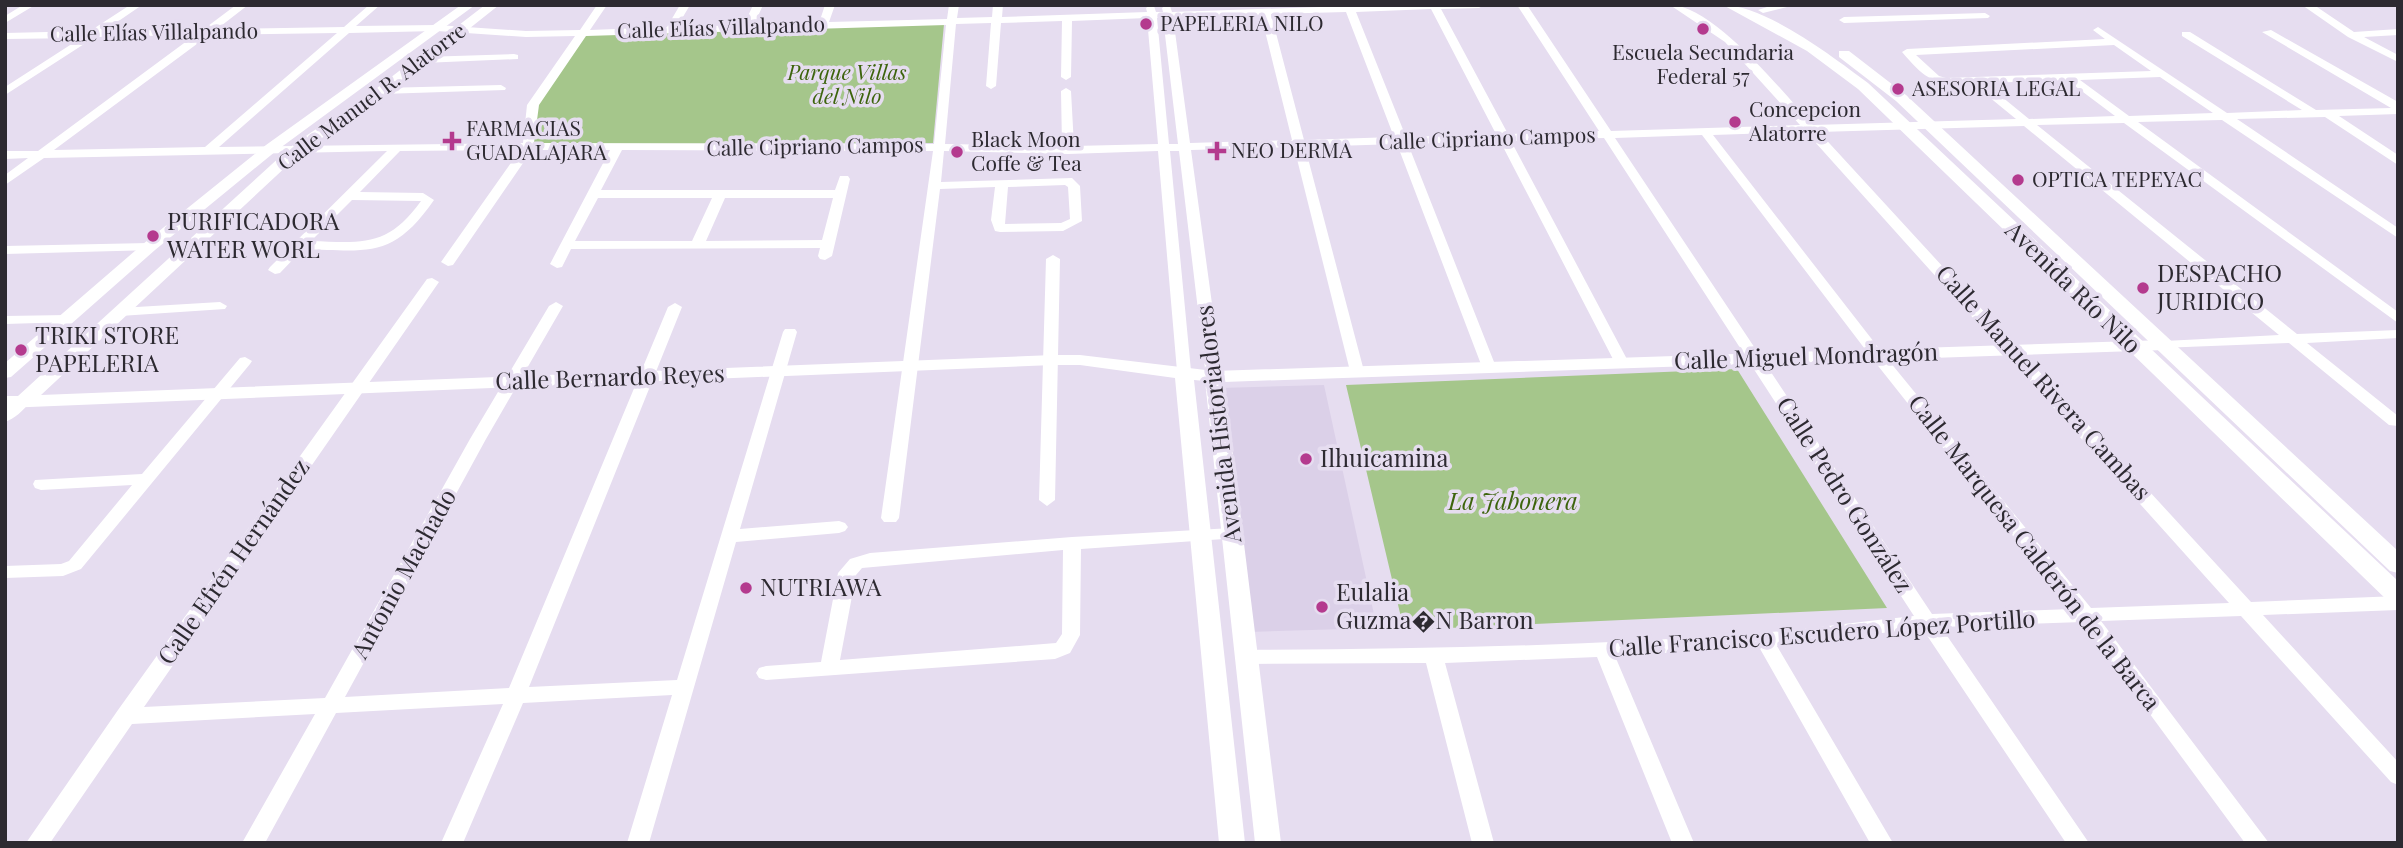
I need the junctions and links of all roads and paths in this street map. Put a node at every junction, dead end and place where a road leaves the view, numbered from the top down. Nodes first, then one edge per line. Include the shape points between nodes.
1 (30, 5) edge
2 (137, 5) edge
3 (243, 5) edge
4 (375, 5) edge
5 (469, 5) edge
6 (493, 5) edge
7 (602, 5) edge
8 (685, 5) edge
9 (758, 5) edge
10 (830, 5) edge
11 (954, 5) edge
12 (998, 5) edge
13 (1072, 5) edge
14 (1479, 5) edge
15 (1522, 5) edge
16 (1675, 5) edge
17 (1729, 5) edge
18 (1790, 5) edge
19 (1881, 5) edge
20 (1921, 5) edge
21 (2307, 5) edge
22 (1435, 7) edge
23 (1758, 8) edge
24 (1350, 9) junction
25 (1151, 10) edge
26 (1168, 10) edge
27 (1265, 12) junction
28 (1985, 16) dead end
29 (1070, 18) junction
30 (1937, 18) junction
31 (1896, 19) junction
32 (5, 20) edge
33 (951, 20) junction
34 (1844, 20) dead end
35 (998, 21) junction
36 (824, 24) junction
37 (748, 27) junction
38 (437, 28) junction
39 (348, 29) junction
40 (670, 30) junction
41 (2098, 30) dead end
42 (207, 32) junction
43 (459, 32) junction
44 (2267, 32) dead end
45 (2398, 32) edge
46 (583, 33) junction
47 (93, 34) junction
48 (2186, 34) dead end
49 (2351, 35) junction
50 (5, 36) edge
51 (2116, 42) junction
52 (514, 57) dead end
53 (2398, 59) edge
54 (423, 60) junction
55 (2162, 74) junction
56 (1066, 77) dead end
57 (2069, 77) junction
58 (1975, 80) junction
59 (991, 86) dead end
60 (501, 88) dead end
61 (382, 91) junction
62 (1066, 91) dead end
63 (5, 92) edge
64 (2398, 109) edge
65 (2321, 113) junction
66 (2223, 116) junction
67 (2126, 119) junction
68 (2026, 122) junction
69 (1905, 125) junction
70 (1930, 125) junction
71 (1812, 128) junction
72 (1705, 132) junction
73 (1607, 135) junction
74 (1504, 138) junction
75 (1401, 142) junction
76 (939, 145) junction
77 (1298, 145) junction
78 (299, 147) junction
79 (398, 147) junction
80 (528, 147) junction
81 (271, 148) junction
82 (617, 148) junction
83 (1161, 148) junction
84 (1185, 148) junction
85 (1068, 149) junction
86 (209, 150) junction
87 (42, 154) junction
88 (5, 155) edge
89 (2398, 160) edge
90 (845, 179) dead end
91 (5, 181) edge
92 (1002, 184) junction
93 (933, 186) junction
94 (593, 194) junction
95 (720, 194) junction
96 (840, 194) junction
97 (349, 196) junction
98 (2398, 234) edge
99 (301, 245) junction
100 (567, 245) junction
101 (697, 245) junction
102 (149, 247) junction
103 (5, 250) edge
104 (1054, 260) dead end
105 (448, 262) dead end
106 (557, 264) dead end
107 (275, 270) dead end
108 (432, 282) dead end
109 (220, 306) dead end
110 (556, 306) dead end
111 (675, 307) dead end
112 (120, 312) junction
113 (67, 318) junction
114 (2398, 319) edge
115 (5, 320) edge
116 (790, 332) dead end
117 (2398, 334) edge
118 (2293, 339) junction
119 (2165, 345) junction
120 (2133, 346) junction
121 (2012, 349) junction
122 (1876, 354) junction
123 (1754, 358) junction
124 (1053, 360) junction
125 (245, 361) dead end
126 (1622, 363) junction
127 (913, 367) junction
128 (1489, 367) junction
129 (779, 371) junction
130 (1184, 371) junction
131 (1357, 371) junction
132 (5, 373) edge
133 (648, 377) junction
134 (1214, 377) junction
135 (509, 382) junction
136 (357, 388) junction
137 (218, 394) junction
138 (14, 402) edge
139 (5, 417) edge
140 (2395, 422) dead end
141 (145, 479) junction
142 (41, 484) dead end
143 (1047, 500) dead end
144 (890, 518) dead end
145 (839, 527) dead end
146 (1232, 534) junction
147 (731, 536) junction
148 (1201, 536) junction
149 (1072, 543) junction
150 (2398, 565) edge
151 (5, 572) edge
152 (2398, 596) edge
153 (2398, 603) edge
154 (2249, 611) junction
155 (2088, 617) junction
156 (1927, 621) junction
157 (1764, 640) junction
158 (1602, 650) junction
159 (1434, 656) junction
160 (1247, 657) junction
161 (829, 669) junction
162 (766, 673) dead end
163 (682, 687) junction
164 (516, 696) junction
165 (333, 705) junction
166 (125, 716) junction
167 (2398, 776) edge
168 (37, 843) edge
169 (253, 843) edge
170 (452, 843) edge
171 (638, 843) edge
172 (1232, 843) edge
173 (1268, 843) edge
174 (1483, 843) edge
175 (1683, 843) edge
176 (1882, 843) edge
177 (2078, 843) edge
178 (2258, 843) edge

1 - 32 street
2 - 47 street
3 - 42 street
4 - 39 street
5 - 38 street, Calle Manuel R. Alatorre
6 - 43 street, Calle Manuel R. Alatorre
7 - 46 street
8 - 40 street
9 - 37 street
10 - 36 street
11 - 33 street
12 - 35 street
13 - 29 street
14 - 22 street, Calle Elías Villalpando
15 - 73 street, Calle Pedro González
16 - 71 street, Calle Manuel Rivera Cambas via 1729,40
17 - 69 main road, Avenida Río Nilo via 1828,58
18 - 23 street
19 - 31 street
20 - 30 street
21 - 49 street
22 - 24 street, Calle Elías Villalpando
22 - 74 street
23 - 70 main road, Avenida Río Nilo via 1859,64
24 - 27 street, Calle Elías Villalpando
24 - 75 street
25 - 26 street, Calle Elías Villalpando
25 - 29 street, Calle Elías Villalpando
25 - 83 street, Avenida Historiadores
26 - 27 street, Calle Elías Villalpando
26 - 84 street, Avenida Historiadores
27 - 77 street
28 - 30 street
29 - 35 street, Calle Elías Villalpando
29 - 56 street
30 - 31 street
31 - 34 street
33 - 35 street, Calle Elías Villalpando
33 - 36 street, Calle Elías Villalpando
33 - 76 street
35 - 59 street
36 - 37 street, Calle Elías Villalpando
37 - 40 street, Calle Elías Villalpando
38 - 39 street, Calle Elías Villalpando
38 - 43 street, Calle Elías Villalpando
38 - 81 street, Calle Manuel R. Alatorre
39 - 42 street, Calle Elías Villalpando
39 - 86 street
40 - 46 street, Calle Elías Villalpando
41 - 51 street
42 - 47 street, Calle Elías Villalpando
42 - 87 street
43 - 46 street, Calle Elías Villalpando
43 - 54 street, Calle Manuel R. Alatorre
44 - 64 street
45 - 49 street
46 - 80 street via 533,105
47 - 50 street, Calle Elías Villalpando
47 - 63 street
48 - 65 street
49 - 53 street
51 - 55 street
51 - 58 street via 1908,50 1941,81
52 - 54 street
54 - 61 street, Calle Manuel R. Alatorre
55 - 57 street
55 - 66 street
57 - 58 street
57 - 67 street
58 - 68 street
60 - 61 street
61 - 78 street, Calle Manuel R. Alatorre
62 - 85 street
64 - 65 street, Calle Cipriano Campos
65 - 66 street, Calle Cipriano Campos
65 - 89 street
66 - 67 street, Calle Cipriano Campos
66 - 98 street
67 - 68 street, Calle Cipriano Campos
67 - 114 street
68 - 70 street, Calle Cipriano Campos
68 - 118 street
69 - 70 street, Calle Cipriano Campos
69 - 71 street, Calle Cipriano Campos
69 - 120 main road, Avenida Río Nilo
70 - 119 main road, Avenida Río Nilo
71 - 72 street, Calle Cipriano Campos
71 - 121 street, Calle Manuel Rivera Cambas
72 - 73 street, Calle Cipriano Campos
72 - 122 street, Calle Marquesa Calderón de la Barca
73 - 74 street, Calle Cipriano Campos
73 - 123 street, Calle Pedro González
74 - 75 street, Calle Cipriano Campos
74 - 126 street
75 - 77 street, Calle Cipriano Campos
75 - 128 street
76 - 82 street, Calle Cipriano Campos
76 - 85 street, Calle Cipriano Campos
76 - 93 street
77 - 84 street, Calle Cipriano Campos
77 - 131 street
78 - 79 street, Calle Cipriano Campos
78 - 81 street, Calle Cipriano Campos
78 - 112 street, Calle Manuel R. Alatorre
79 - 80 street, Calle Cipriano Campos
79 - 97 street
80 - 82 street, Calle Cipriano Campos
80 - 105 street
81 - 86 street, Calle Cipriano Campos
81 - 102 street, Calle Manuel R. Alatorre
82 - 94 street
83 - 84 street, Calle Cipriano Campos
83 - 85 street, Calle Cipriano Campos
83 - 130 street, Avenida Historiadores
84 - 134 street, Avenida Historiadores
86 - 87 street, Calle Cipriano Campos
87 - 88 street, Calle Cipriano Campos
87 - 91 street
90 - 96 street
92 - 92 street via 1068,181 1074,186 1076,221 1063,227 1000,228
92 - 93 street
93 - 127 street
94 - 95 street
94 - 100 street
95 - 96 street
95 - 101 street
96 - 101 street via 826,250
97 - 99 street
97 - 99 street via 427,198 427,202 388,243
99 - 107 street
100 - 101 street
100 - 106 street
102 - 103 street
102 - 113 street, Calle Manuel R. Alatorre
104 - 124 street
108 - 136 street, Calle Efrén Hernández
109 - 112 street
110 - 135 street, Antonio Machado
111 - 133 street
112 - 138 street, Calle Manuel R. Alatorre
113 - 115 street
113 - 132 street, Calle Manuel R. Alatorre
116 - 129 street
117 - 118 street, Calle Miguel Mondragón
118 - 119 street, Calle Miguel Mondragón
118 - 140 street
119 - 120 street, Calle Miguel Mondragón
119 - 150 main road, Avenida Río Nilo
120 - 121 street, Calle Miguel Mondragón
120 - 152 main road, Avenida Río Nilo
121 - 122 street, Calle Miguel Mondragón
121 - 154 street, Calle Manuel Rivera Cambas
122 - 123 street, Calle Miguel Mondragón
122 - 155 street, Calle Marquesa Calderón de la Barca
123 - 126 street, Calle Miguel Mondragón
123 - 156 street, Calle Pedro González
124 - 127 street, Calle Bernardo Reyes
124 - 130 street, Calle Bernardo Reyes
124 - 143 street
125 - 137 street
126 - 128 street, Calle Miguel Mondragón
127 - 129 street, Calle Bernardo Reyes
127 - 144 street
128 - 131 street, Calle Miguel Mondragón
129 - 133 street, Calle Bernardo Reyes
129 - 147 street
130 - 134 street, Calle Bernardo Reyes
130 - 148 street, Avenida Historiadores
131 - 134 street, Calle Miguel Mondragón
133 - 135 street, Calle Bernardo Reyes
133 - 164 street
134 - 146 street, Avenida Historiadores
135 - 136 street, Calle Bernardo Reyes
135 - 165 street, Antonio Machado
136 - 137 street, Calle Bernardo Reyes
136 - 166 street, Calle Efrén Hernández
137 - 138 street, Calle Bernardo Reyes
137 - 141 street
138 - 139 street, Calle Manuel R. Alatorre
141 - 142 street
141 - 151 street via 75,565 62,570
145 - 147 street
146 - 148 street
146 - 160 street, Avenida Historiadores
147 - 163 street
148 - 149 street
148 - 172 street, Avenida Historiadores
149 - 161 street via 856,563 847,573
149 - 161 street via 1071,635 1063,648 1048,654
153 - 154 street, Calle Francisco Escudero López Portillo
154 - 155 street, Calle Francisco Escudero López Portillo
154 - 167 street, Calle Manuel Rivera Cambas
155 - 156 street, Calle Francisco Escudero López Portillo
155 - 178 street, Calle Marquesa Calderón de la Barca
156 - 157 street, Calle Francisco Escudero López Portillo
156 - 177 street, Calle Pedro González
157 - 158 street, Calle Francisco Escudero López Portillo
157 - 176 street
158 - 159 street, Calle Francisco Escudero López Portillo
158 - 175 street
159 - 160 street, Calle Francisco Escudero López Portillo
159 - 174 street
160 - 173 street, Avenida Historiadores
161 - 162 street
163 - 164 street
163 - 171 street
164 - 165 street
164 - 170 street
165 - 166 street
165 - 169 street, Antonio Machado
166 - 168 street, Calle Efrén Hernández

